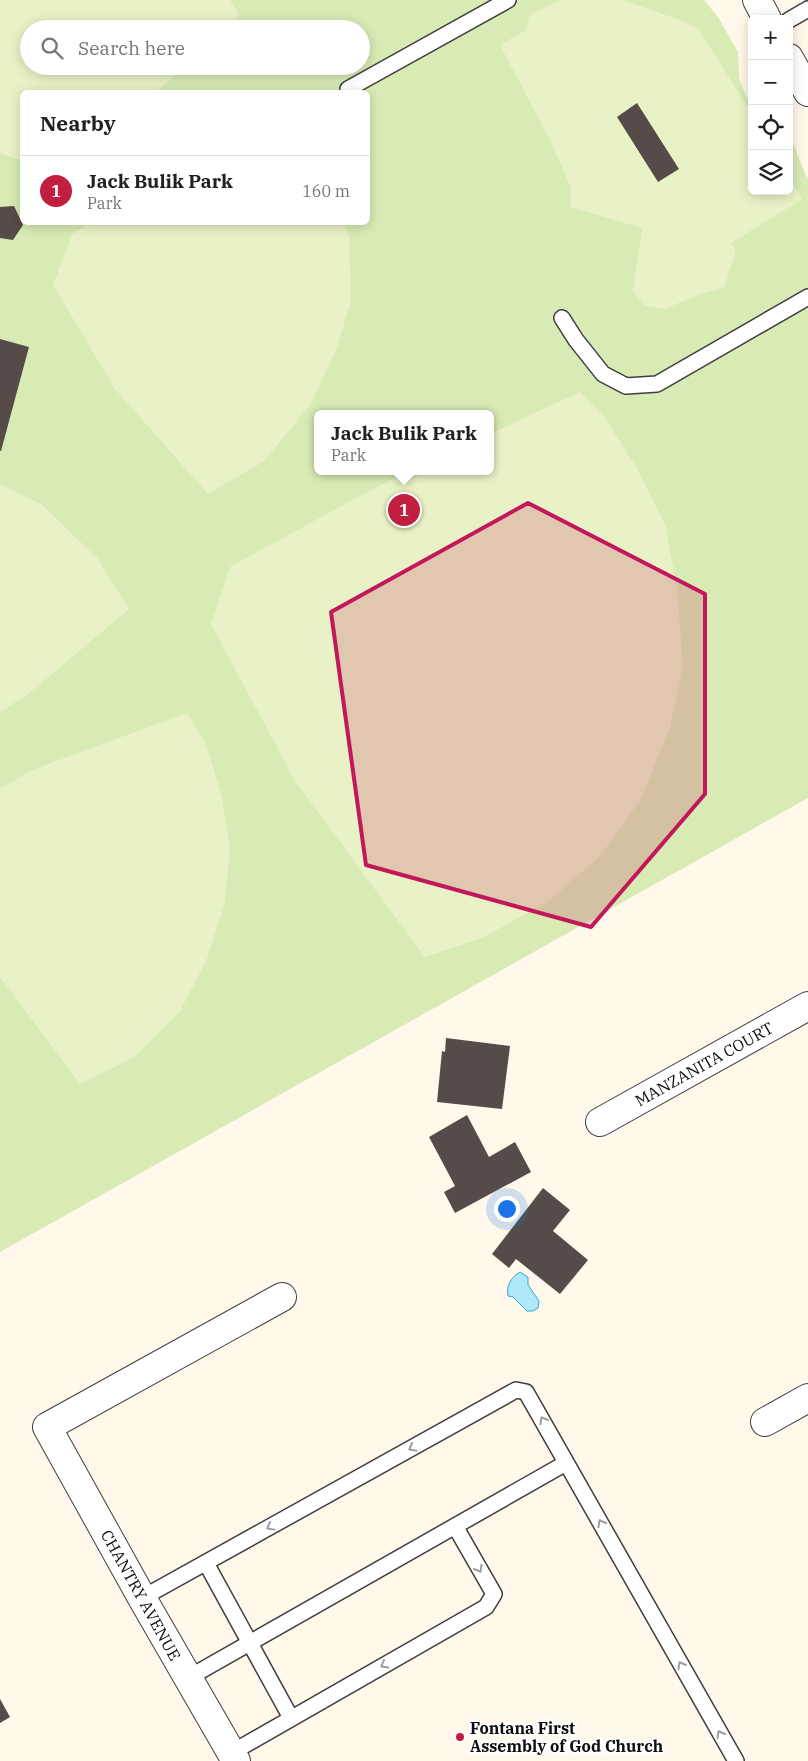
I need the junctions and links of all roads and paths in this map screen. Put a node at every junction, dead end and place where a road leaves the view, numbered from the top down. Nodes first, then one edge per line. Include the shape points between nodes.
1 (508, 0) edge
2 (757, 0) edge
3 (808, 9) edge
4 (765, 15) edge
5 (793, 18) edge
6 (790, 60) edge
7 (348, 89) dead end
8 (808, 92) edge
9 (808, 297) edge
10 (562, 318) dead end
11 (808, 1006) edge
12 (600, 1122) dead end
13 (282, 1297) dead end
14 (808, 1398) edge
15 (765, 1422) dead end
16 (566, 1463) junction
17 (455, 1526) junction
18 (206, 1563) junction
19 (142, 1598) junction
20 (250, 1643) junction
21 (188, 1678) junction
22 (291, 1718) junction
23 (234, 1757) edge
24 (736, 1761) edge

1 - 7 lane
2 - 4 street
3 - 5 lane
6 - 8 street
9 - 10 lane via 657,384 626,386 603,374
11 - 12 street, MANZANITA COURT
13 - 19 street, CHANTRY AVENUE via 48,1427
14 - 15 street
16 - 17 lane
16 -> 18 lane via 526,1392 516,1390
24 -> 16 lane
17 - 20 lane
17 -> 22 lane via 494,1594 486,1607
18 - 19 lane
18 - 20 lane
19 - 21 street, CHANTRY AVENUE
20 - 21 lane
20 - 22 lane
21 - 23 street, CHANTRY AVENUE
22 - 23 lane

